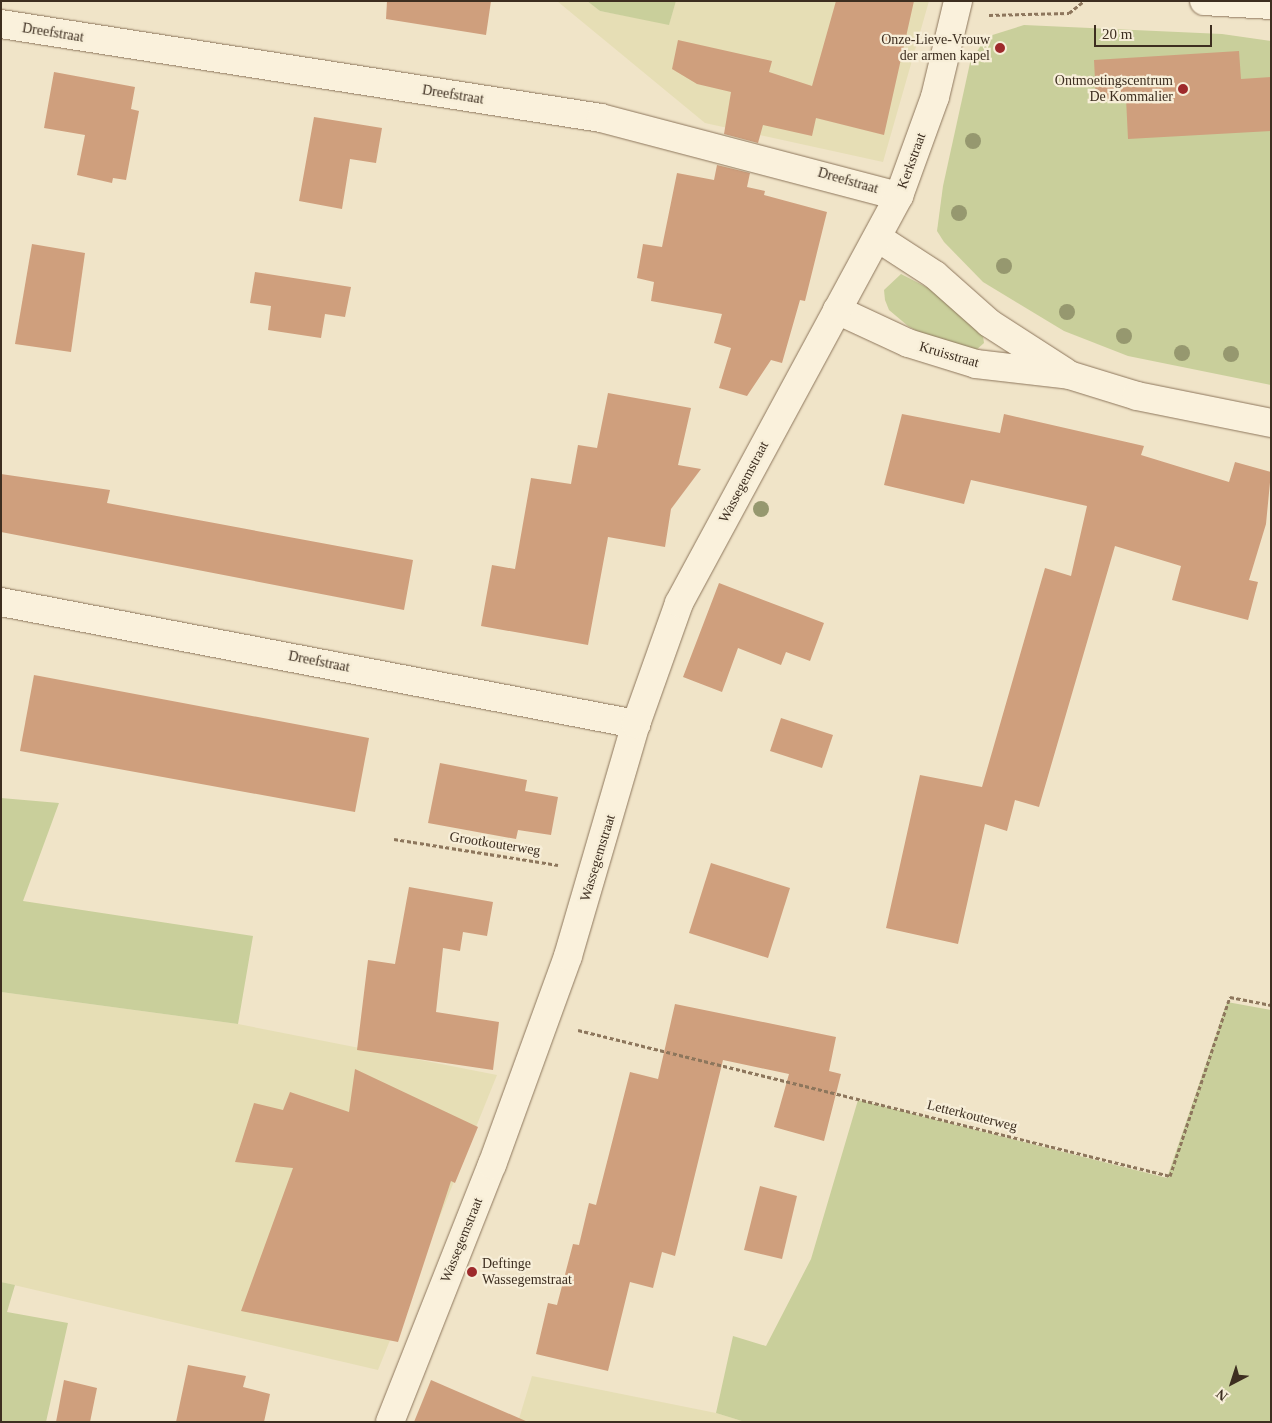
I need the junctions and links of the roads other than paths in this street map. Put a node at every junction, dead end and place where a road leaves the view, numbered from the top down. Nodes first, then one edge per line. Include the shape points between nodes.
1 (1204, 1) edge
2 (957, 4) edge
3 (1271, 5) edge
4 (1, 24) edge
5 (899, 196) junction
6 (878, 238) junction
7 (837, 310) junction
8 (1069, 375) junction
9 (1271, 423) edge
10 (1, 602) edge
11 (636, 724) junction
12 (390, 1422) edge

1 - 3 street
2 - 5 street, Kerkstraat via 935,97
4 - 5 street, Dreefstraat via 602,118
5 - 6 street, Kerkstraat
6 - 7 street, Kerkstraat
6 - 8 street, Kruisstraat via 936,275 989,323
7 - 8 street, Kruisstraat via 908,342 976,364
7 - 11 street, Wassegemstraat via 679,602
8 - 9 street, Kruisstraat via 1137,396
10 - 11 street, Dreefstraat
11 - 12 street, Wassegemstraat via 544,1022

